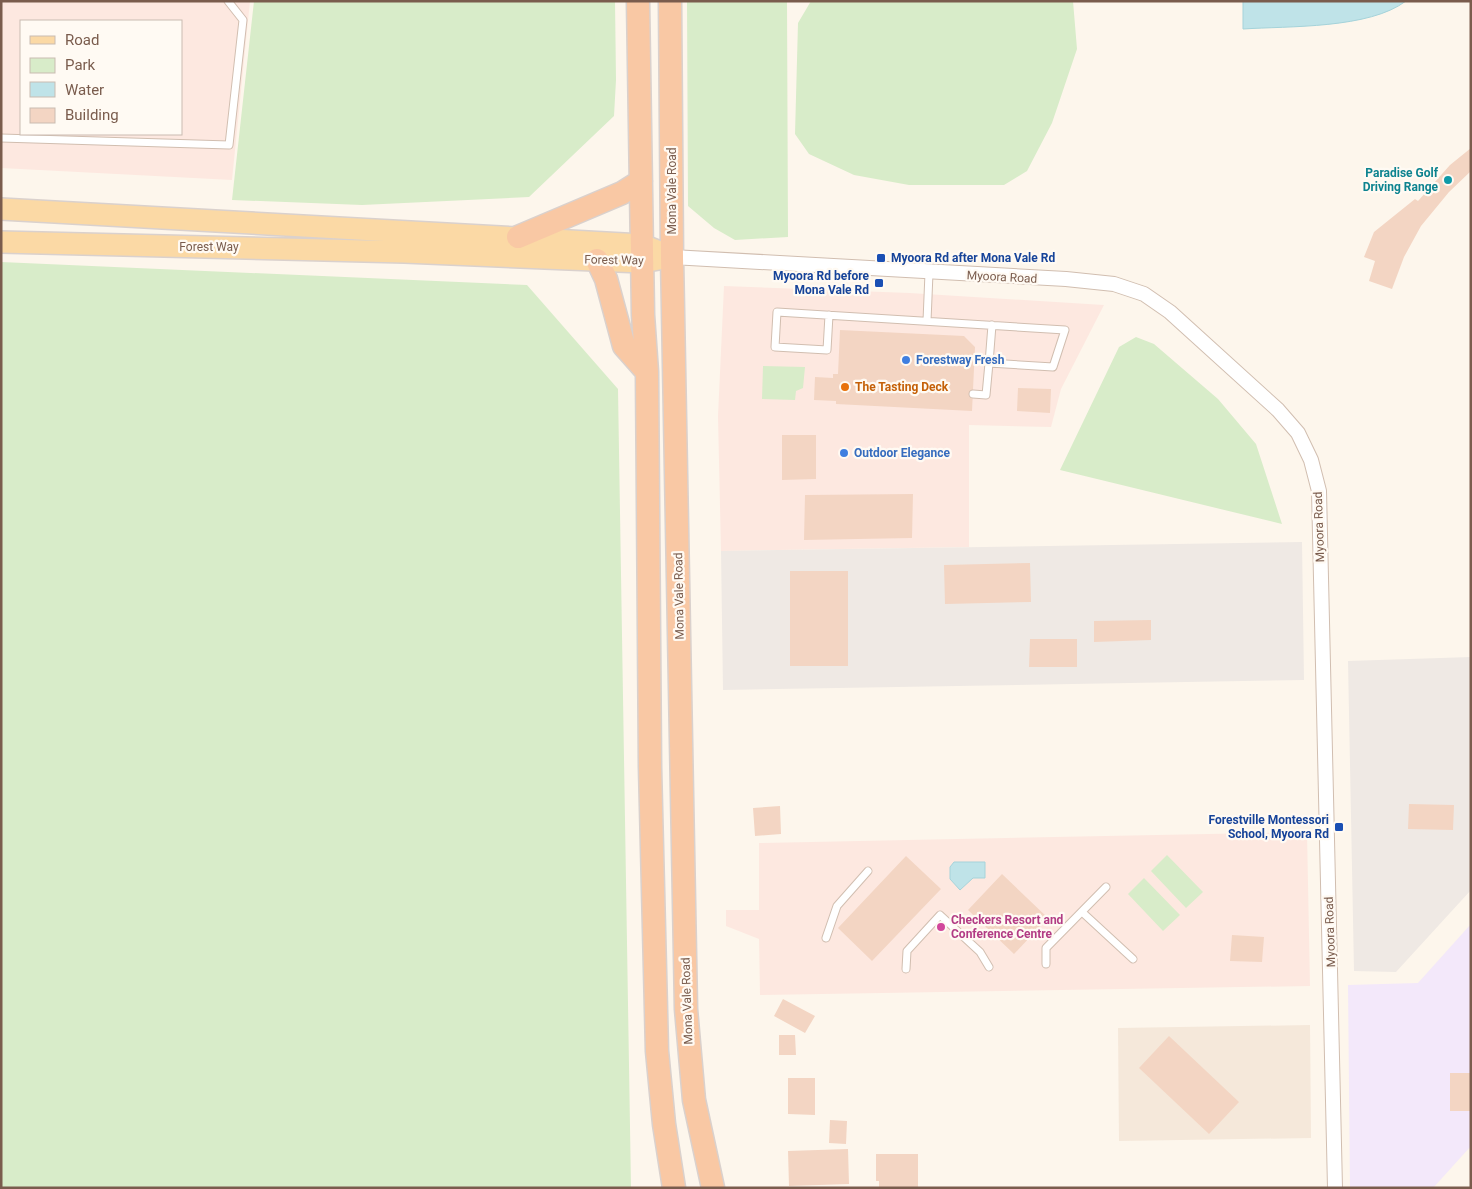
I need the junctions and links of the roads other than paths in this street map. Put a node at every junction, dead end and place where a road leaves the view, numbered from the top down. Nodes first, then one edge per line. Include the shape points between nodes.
1 (228, 1) edge
2 (638, 1) edge
3 (670, 1) edge
4 (1, 138) edge
5 (641, 181) junction
6 (1, 209) edge
7 (518, 237) junction
8 (1, 242) edge
9 (642, 253) junction
10 (672, 257) junction
11 (597, 260) junction
12 (929, 273) junction
13 (829, 315) junction
14 (927, 321) junction
15 (992, 325) junction
16 (989, 363) junction
17 (647, 372) junction
18 (972, 394) dead end
19 (868, 871) dead end
20 (1106, 887) dead end
21 (1082, 912) junction
22 (826, 938) dead end
23 (1133, 959) dead end
24 (1046, 964) dead end
25 (989, 967) dead end
26 (906, 969) dead end
27 (674, 1188) edge
28 (712, 1188) edge
29 (1335, 1188) edge

1 - 4 lane via 243,20 229,145
2 - 5 highway
3 - 10 highway, Mona Vale Road
5 - 7 highway via 622,193
5 - 9 highway
6 - 7 main road, Forest Way via 337,230
7 - 9 main road, Forest Way
8 - 11 main road, Forest Way
9 - 10 main road, Forest Way
9 - 11 main road, Forest Way
9 - 17 highway
10 - 12 street, Myoora Road
10 - 28 highway, Mona Vale Road via 686,1009 694,1100
11 - 17 highway via 606,279 624,346
12 - 14 lane
12 - 29 street, Myoora Road via 1066,279 1114,284 1144,294 1170,312 1278,410 1298,433 1311,460 1319,491
13 - 13 lane via 827,350 774,346 777,312
13 - 14 lane
14 - 15 lane
15 - 16 lane
15 - 16 lane via 1065,330 1053,367
16 - 18 lane via 986,395
17 - 27 highway via 650,767 657,1051
19 - 22 lane via 838,906
20 - 21 lane
21 - 23 lane
21 - 24 lane via 1046,948
25 - 26 lane via 980,952 940,916 907,951

